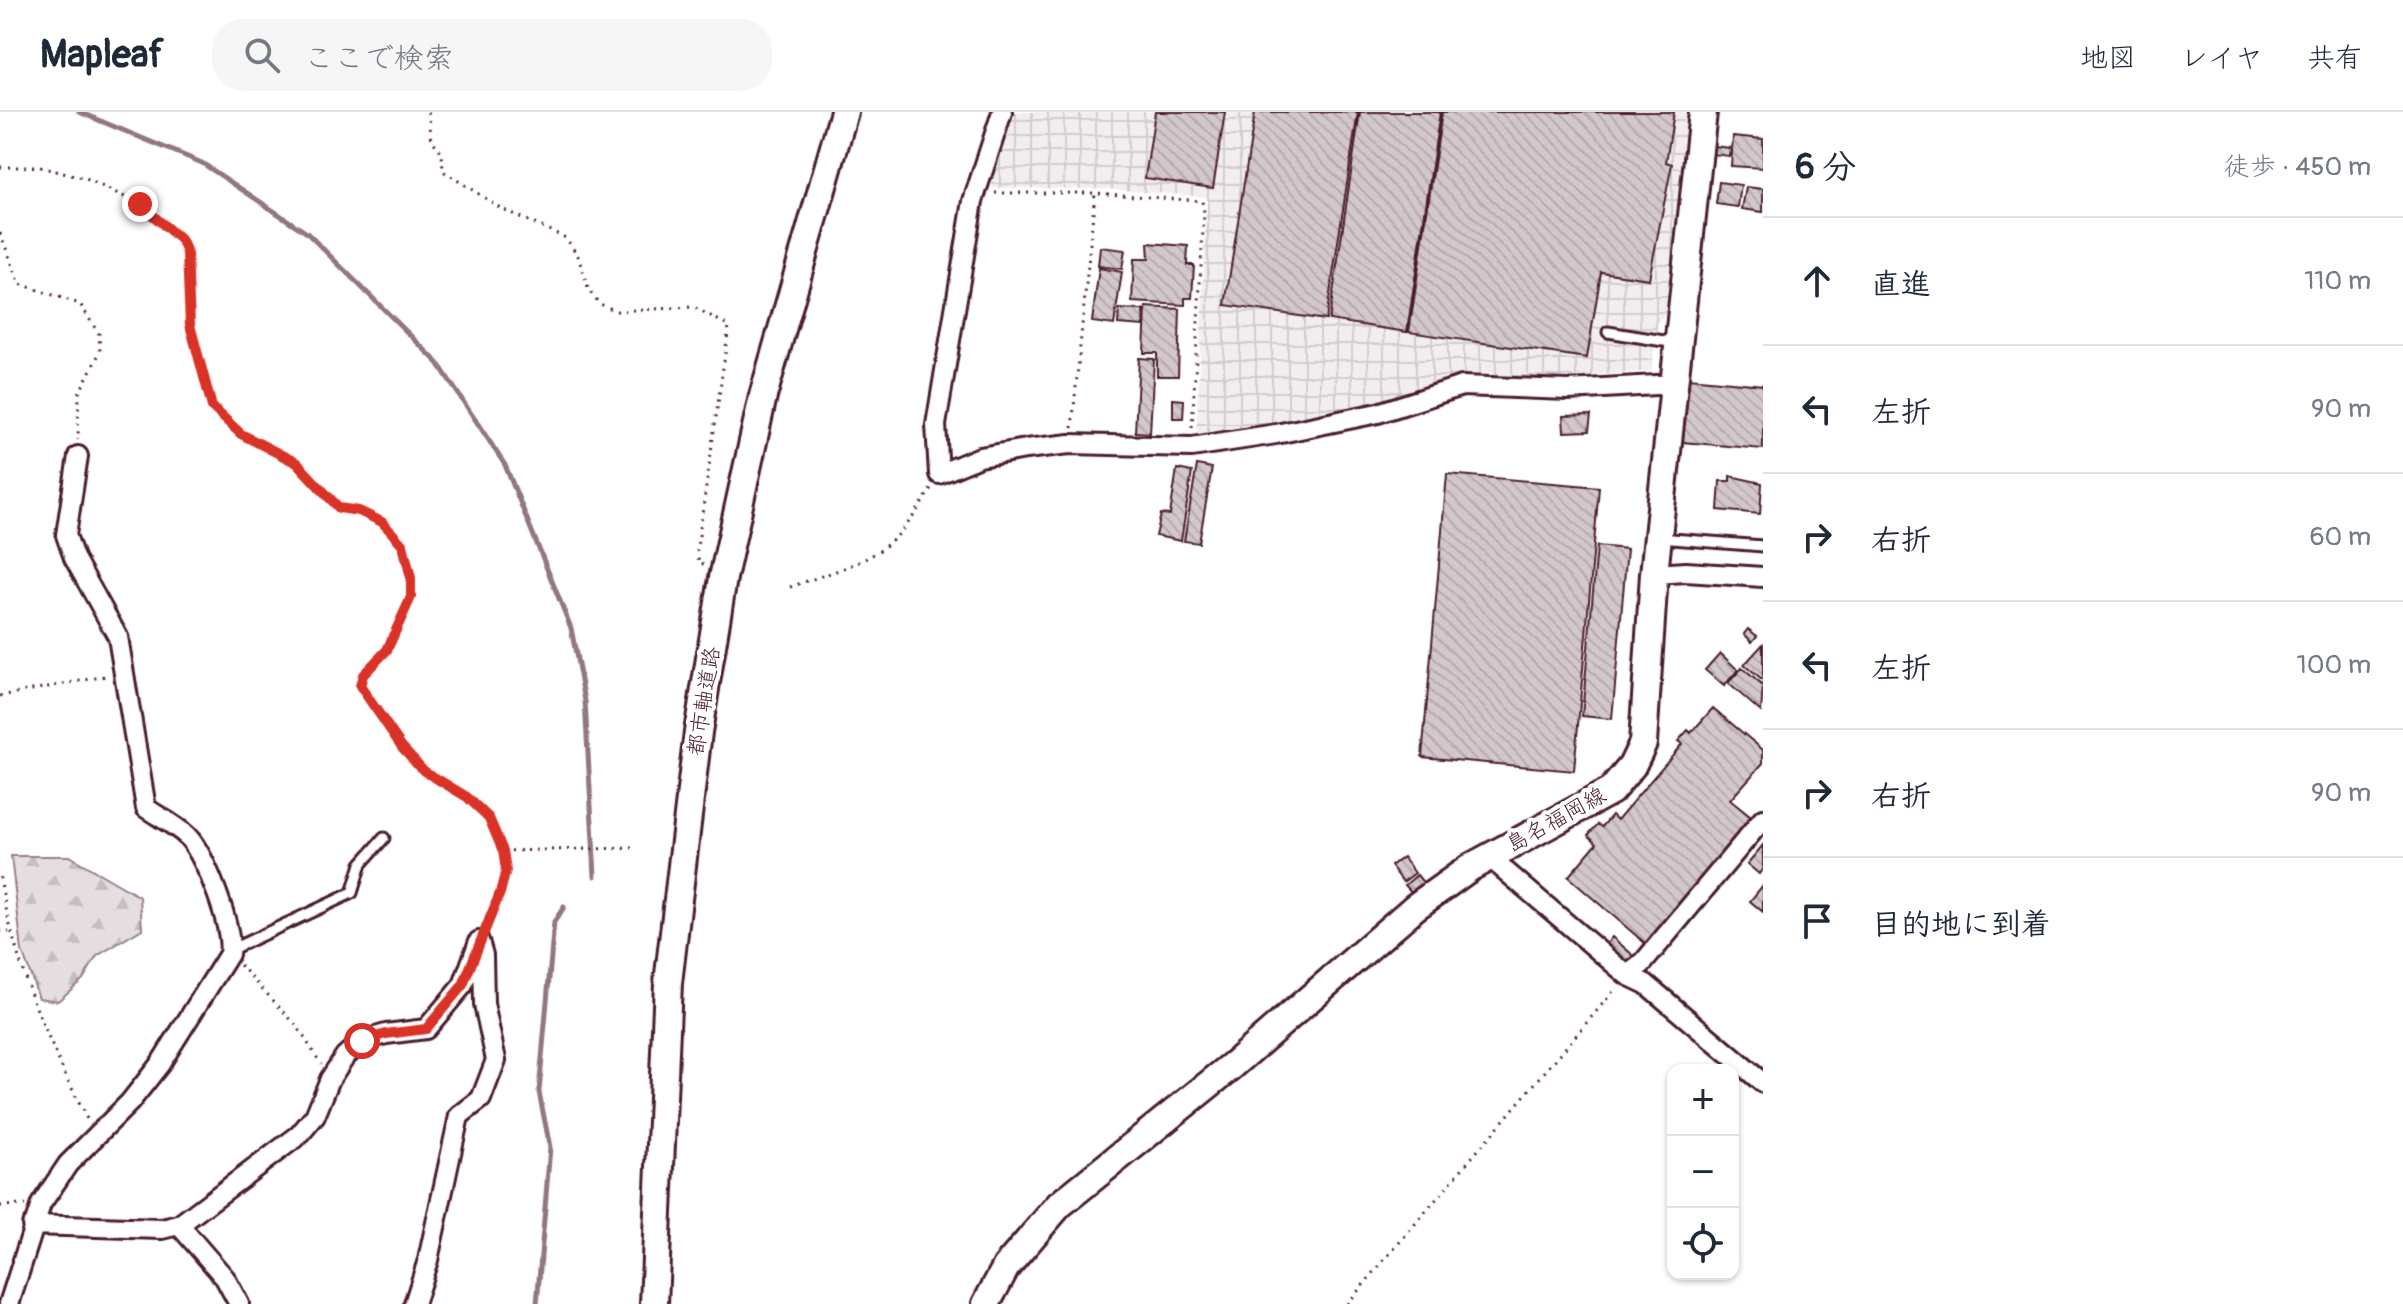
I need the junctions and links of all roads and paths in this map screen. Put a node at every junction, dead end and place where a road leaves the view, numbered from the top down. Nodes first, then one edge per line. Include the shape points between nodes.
1 (428, 112) edge
2 (844, 112) edge
3 (1002, 112) edge
4 (1703, 112) edge
5 (0, 167) edge
6 (1095, 193) junction
7 (975, 194) junction
8 (0, 233) edge
9 (2, 246) edge
10 (1608, 332) dead end
11 (1678, 343) junction
12 (1674, 384) junction
13 (1070, 444) junction
14 (1192, 447) junction
15 (78, 456) joint
16 (939, 474) junction
17 (1657, 538) junction
18 (1763, 546) edge
19 (711, 567) dead end
20 (1654, 574) junction
21 (1763, 577) edge
22 (790, 587) dead end
23 (126, 672) junction
24 (0, 696) edge
25 (1763, 819) edge
26 (384, 838) dead end
27 (632, 848) dead end
28 (503, 851) junction
29 (1489, 857) junction
30 (0, 877) edge
31 (0, 932) edge
32 (9, 932) junction
33 (479, 941) junction
34 (230, 952) junction
35 (1627, 975) junction
36 (330, 1079) junction
37 (1763, 1083) edge
38 (96, 1137) junction
39 (41, 1204) junction
40 (0, 1206) edge
41 (32, 1225) junction
42 (179, 1225) junction
43 (9, 1304) edge
44 (239, 1304) edge
45 (414, 1304) edge
46 (654, 1304) edge
47 (986, 1304) edge
48 (1347, 1304) edge

1 - 19 path via 443,171 502,209 566,238 600,304 617,311 694,307 729,326 697,550 699,563
2 - 46 main road, 都市軸道路 via 763,396 723,578 698,732 668,983
3 - 7 street
4 - 11 main road, 島名福岡線
5 - 28 path via 40,167 86,179 140,204 182,241 190,325 212,407 241,434 297,463 339,508 382,522 403,545 411,597 387,650 363,675 360,686 424,771 467,797 489,818
6 - 7 path
6 - 13 path
6 - 14 path via 1202,201
7 - 16 street via 936,425
8 - 9 path
9 - 15 path via 20,284 80,304 99,334 100,352 79,393
10 - 11 lane
11 - 12 main road, 島名福岡線
12 - 14 street via 1568,390 1462,386 1342,422
12 - 17 main road, 島名福岡線
13 - 14 street
13 - 16 street via 980,457
15 - 23 street via 66,535 118,637
16 - 22 path via 902,533 879,554
17 - 18 lane
17 - 20 main road, 島名福岡線
20 - 21 street
20 - 29 main road, 島名福岡線 via 1643,743 1632,766 1611,791
23 - 24 path
23 - 34 street via 146,808 187,837 197,852 233,938
25 - 35 street via 1642,964
26 - 34 lane via 361,864 352,893
27 - 28 path
28 - 33 path via 506,870 500,893
29 - 35 street
29 - 47 main road, 島名福岡線 via 1415,907 1059,1205 1006,1267
30 - 32 path
31 - 32 path
32 - 38 path via 41,1027
33 - 36 street via 463,985 426,1029 362,1041
33 - 45 street via 496,1060 481,1099 459,1116
34 - 36 path via 297,1026
34 - 38 street via 160,1064
35 - 37 street via 1646,984
35 - 48 path
36 - 42 street via 315,1116 299,1135
38 - 39 street via 68,1164
39 - 40 path
39 - 41 street
41 - 42 street
41 - 43 street
42 - 44 street via 225,1278

